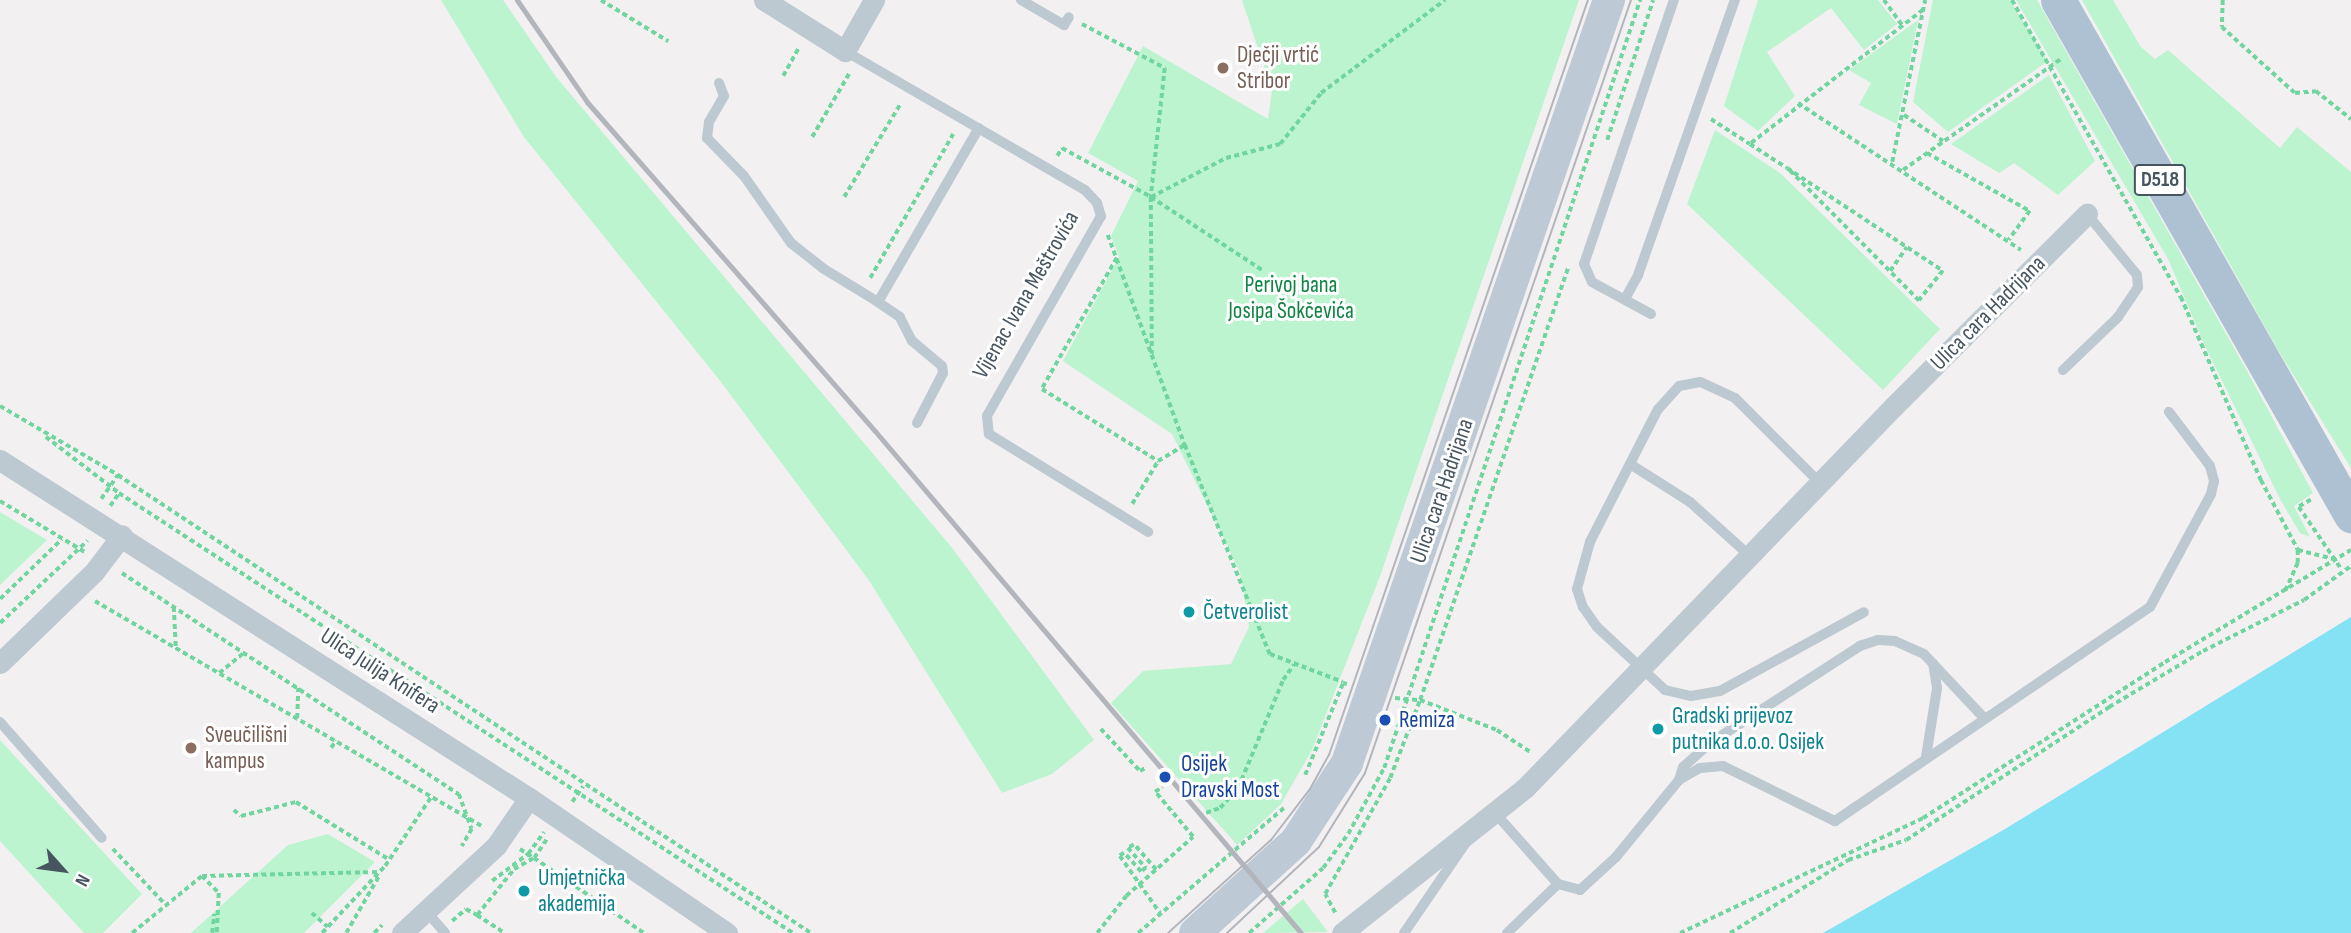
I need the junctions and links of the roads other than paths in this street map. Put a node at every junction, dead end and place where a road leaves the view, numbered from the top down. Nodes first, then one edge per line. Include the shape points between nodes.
1 (764, 0) edge
2 (874, 0) edge
3 (1021, 0) edge
4 (1609, 0) edge
5 (1674, 0) edge
6 (1735, 0) edge
7 (2058, 0) edge
8 (1069, 17) road end
9 (846, 62) junction
10 (719, 83) dead end
11 (979, 128) junction
12 (2087, 214) joint
13 (1626, 297) junction
14 (878, 302) junction
15 (1651, 314) dead end
16 (2063, 370) dead end
17 (2169, 412) dead end
18 (917, 424) dead end
19 (0, 460) edge
20 (1630, 464) junction
21 (1820, 482) junction
22 (2351, 514) edge
23 (1148, 532) dead end
24 (122, 536) junction
25 (1750, 556) junction
26 (1864, 612) dead end
27 (1933, 662) junction
28 (0, 663) edge
29 (1641, 668) junction
30 (1984, 718) junction
31 (0, 722) edge
32 (1926, 757) junction
33 (1679, 780) junction
34 (529, 798) junction
35 (1496, 814) junction
36 (1473, 833) junction
37 (103, 838) road end
38 (1558, 884) junction
39 (426, 911) junction
40 (444, 931) edge
41 (1344, 932) edge
42 (402, 933) edge
43 (727, 933) edge
44 (1195, 933) edge
45 (1404, 933) edge
46 (1507, 933) edge

1 - 9 street, Vijenac Ivana Meštrovića
2 - 9 street
3 - 8 lane via 1063,25
4 - 44 main road, Ulica cara Hadrijana via 1347,763 1312,822 1280,858
5 - 13 lane via 1584,264 1592,282
6 - 13 lane via 1638,275
7 - 22 main road, D518
9 - 11 lane, Vijenac Ivana Meštrovića
10 - 14 lane via 724,96 709,122 707,138 744,176 791,243
11 - 14 lane
11 - 23 lane, Vijenac Ivana Meštrovića via 1085,190 1101,216 987,416 989,434
12 - 16 lane via 2137,275 2138,287 2118,317
12 - 21 street, Ulica cara Hadrijana
13 - 15 lane
14 - 18 lane via 900,317 912,341 942,366 943,373
17 - 30 lane via 2210,466 2214,481 2157,598 2116,631
19 - 24 street, Ulica Julija Knifera
20 - 21 lane via 1658,409 1679,386 1700,382 1735,398
20 - 25 lane via 1690,502
20 - 29 lane via 1590,542 1577,589 1597,627
21 - 25 street, Ulica cara Hadrijana
24 - 28 street via 94,572
24 - 34 street, Ulica Julija Knifera
25 - 29 street, Ulica cara Hadrijana
26 - 29 lane via 1720,691 1672,694
27 - 30 lane
27 - 32 lane via 1937,688
27 - 33 lane via 1895,640 1860,646 1710,743 1683,767
29 - 35 street, Ulica cara Hadrijana
30 - 32 lane
31 - 37 lane
32 - 33 lane via 1835,821 1723,766 1700,768
33 - 38 lane via 1592,883 1580,890
34 - 39 street via 503,838
34 - 43 street, Ulica Julija Knifera
35 - 36 street, Ulica cara Hadrijana
35 - 38 lane
36 - 41 street, Ulica cara Hadrijana
36 - 45 lane
38 - 46 lane
39 - 40 lane
39 - 42 street

